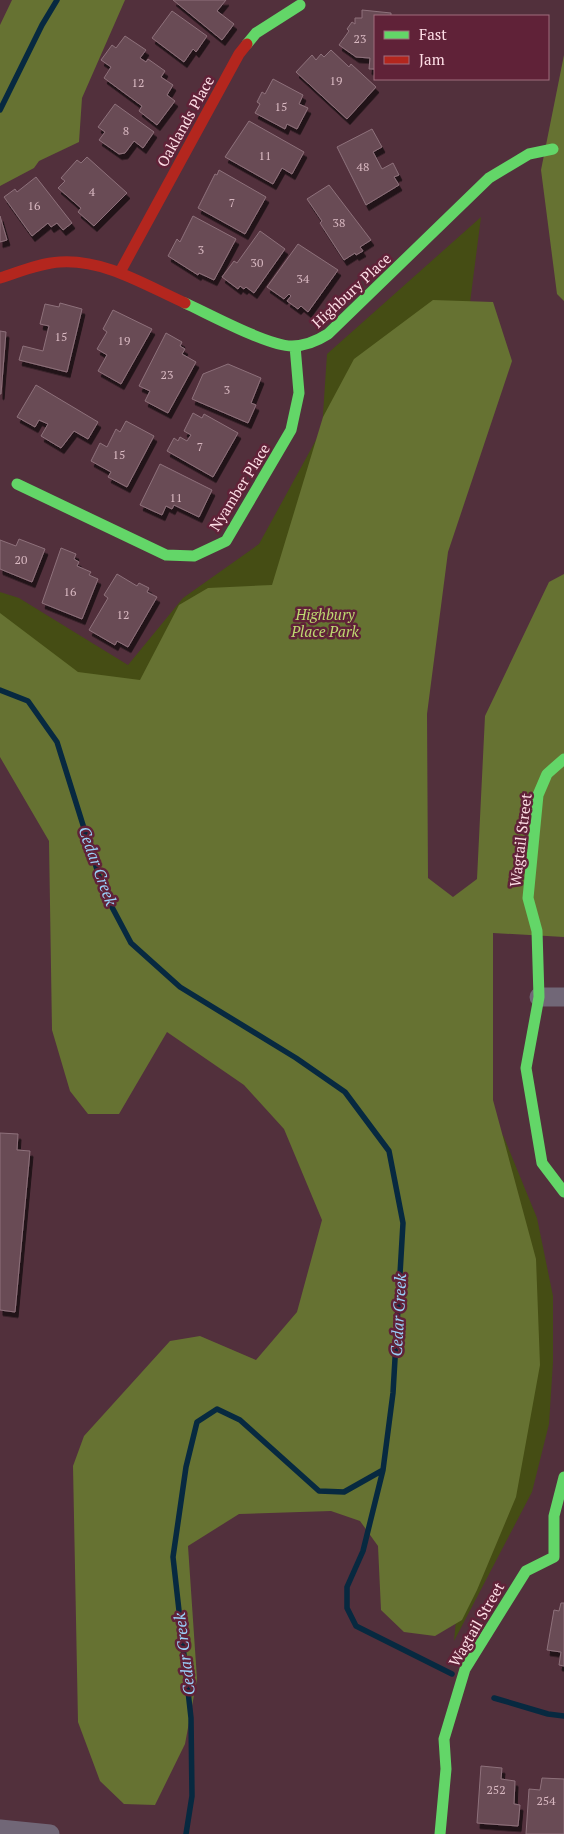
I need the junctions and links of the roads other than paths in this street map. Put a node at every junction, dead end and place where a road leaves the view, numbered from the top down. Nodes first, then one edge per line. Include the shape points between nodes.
1 (300, 5) dead end
2 (552, 149) dead end
3 (120, 272) junction
4 (0, 278) edge
5 (295, 346) junction
6 (17, 484) dead end
7 (564, 759) edge
8 (539, 997) junction
9 (564, 997) edge
10 (564, 1192) edge
11 (564, 1477) edge
12 (559, 1557) edge
13 (12, 1832) edge
14 (50, 1834) edge
15 (440, 1834) edge

1 - 3 street, Oaklands Place via 256,33 239,54
2 - 5 street, Highbury Place via 529,154 489,178 328,334 310,344
3 - 4 street, Highbury Place via 100,265 61,262
3 - 5 street, Highbury Place via 277,344
5 - 6 street, Nyamber Place via 299,392 291,430 226,541 194,556 166,555
7 - 8 street, Wagtail Street via 547,774 538,795 528,898 537,931
8 - 9 street
8 - 10 street, Wagtail Street via 526,1068 542,1163
11 - 12 street, Wagtail Street via 554,1516
12 - 15 street, Wagtail Street via 526,1571 465,1669 444,1739 446,1769
13 - 14 street

